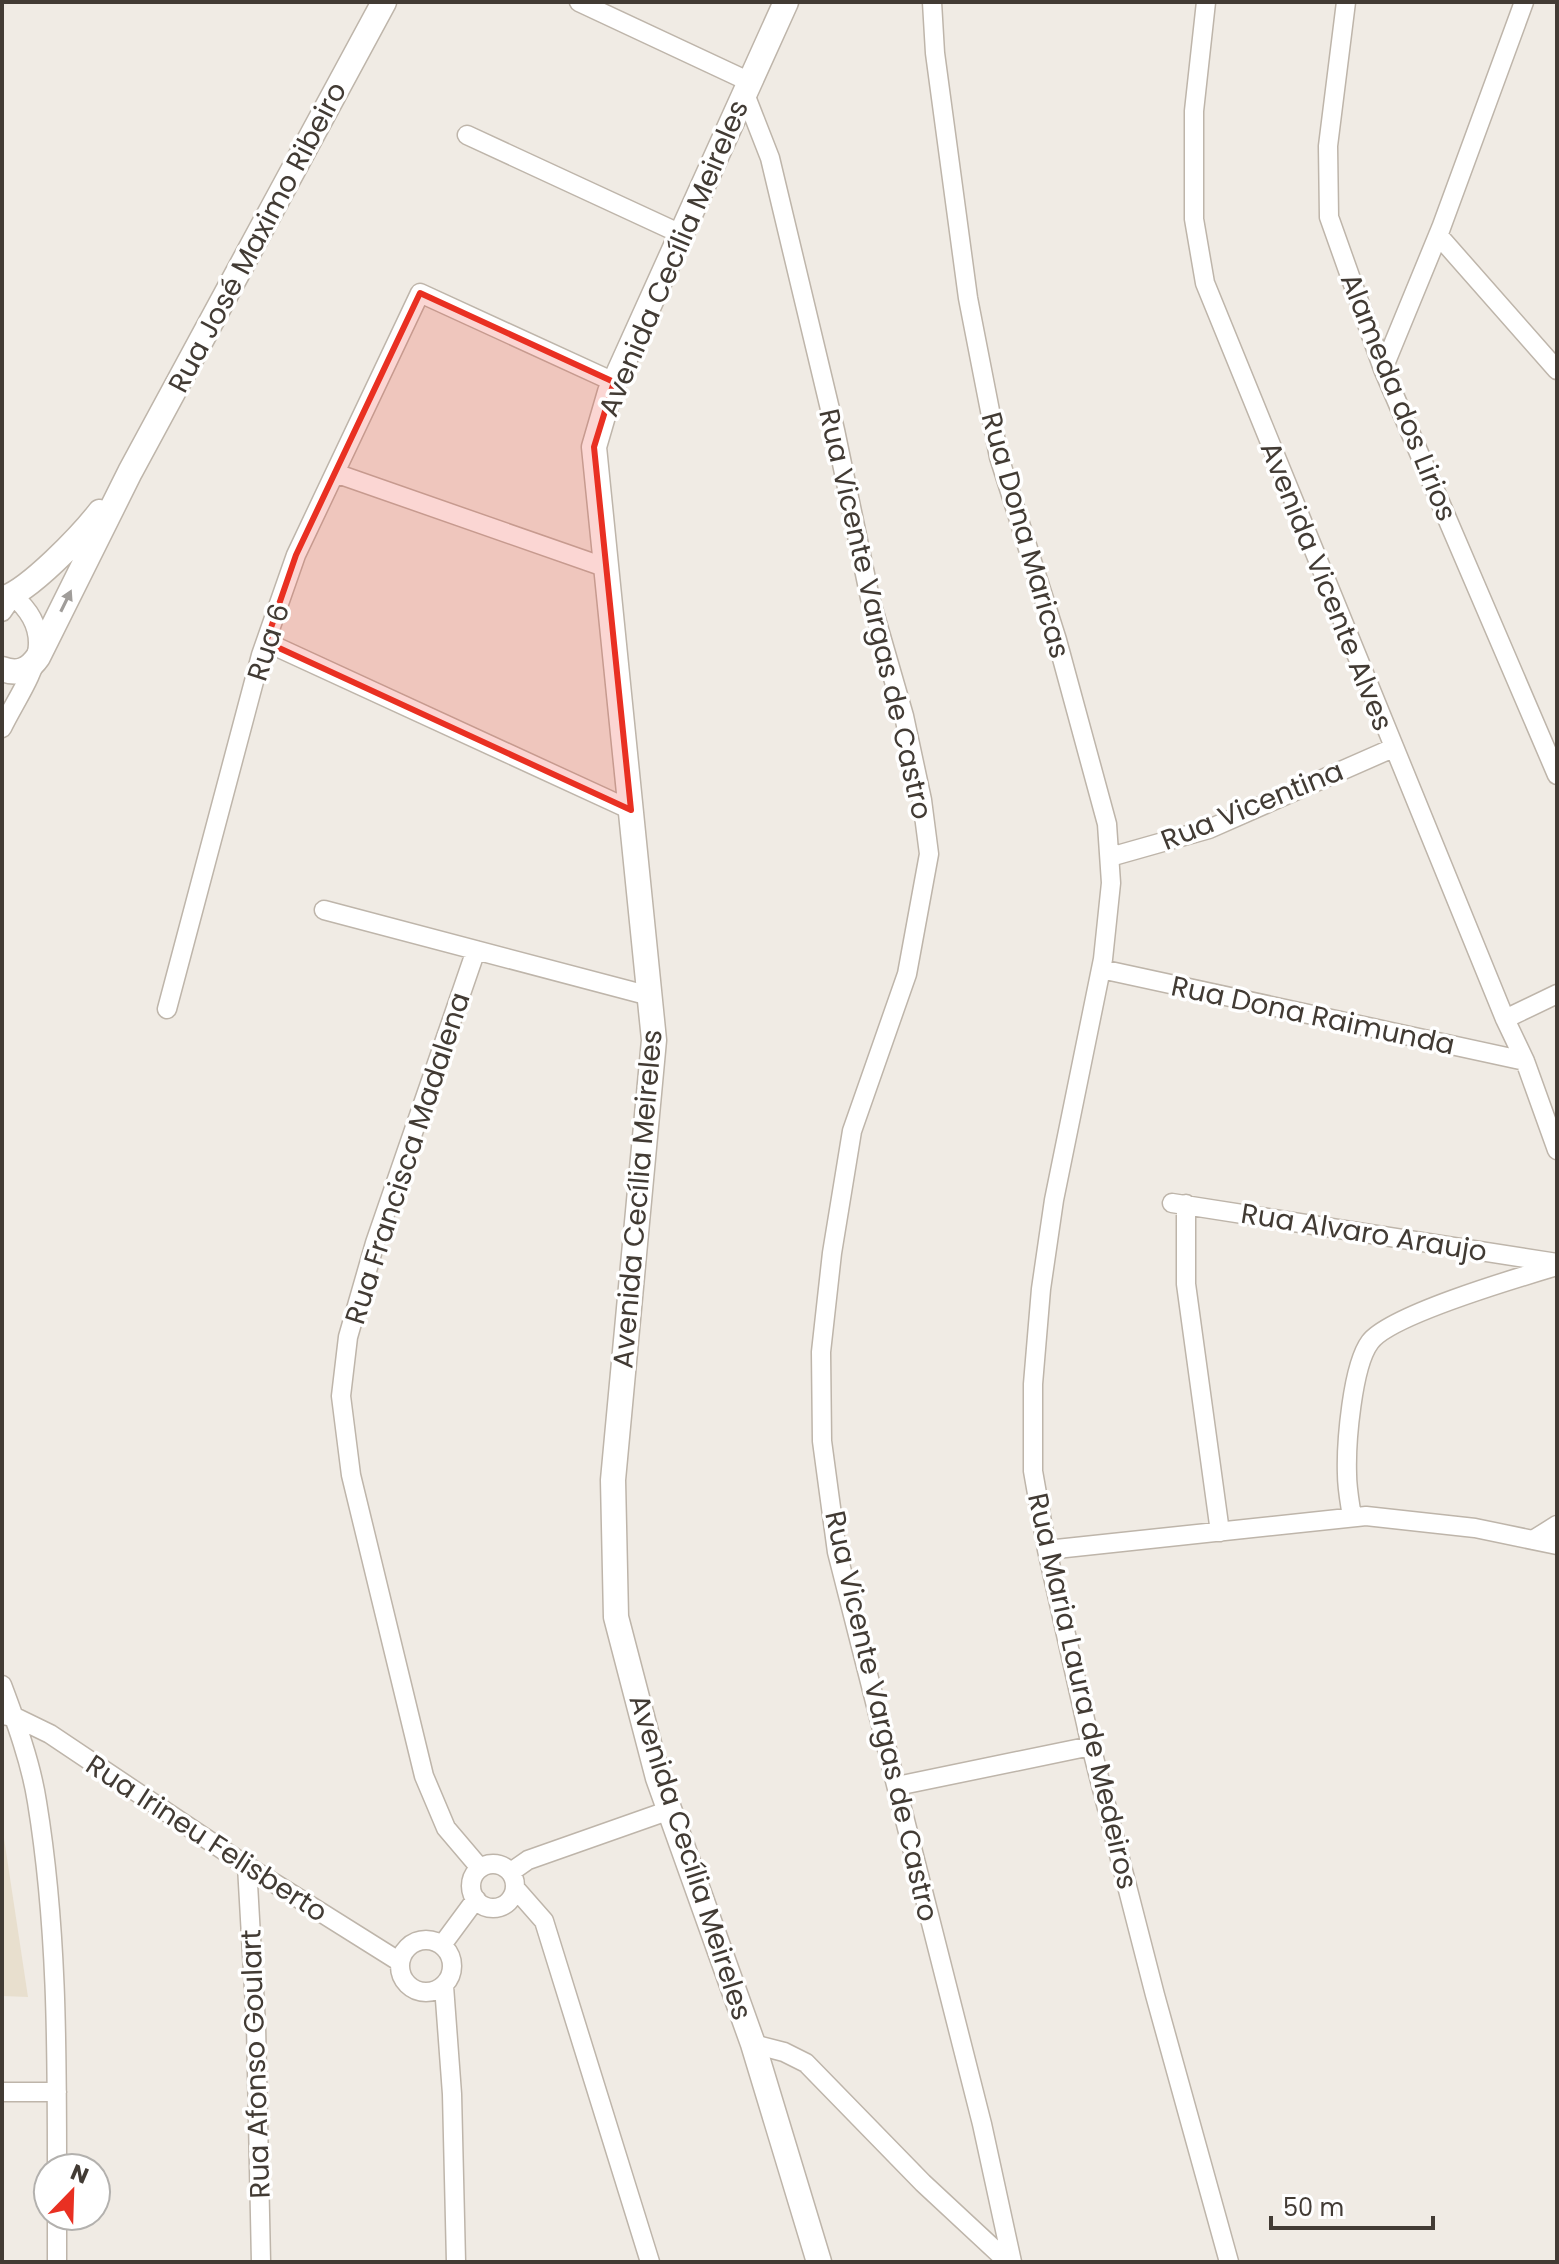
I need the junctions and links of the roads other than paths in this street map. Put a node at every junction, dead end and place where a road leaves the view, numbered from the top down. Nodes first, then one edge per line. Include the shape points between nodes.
1 (384, 2) edge
2 (579, 2) edge
3 (786, 2) edge
4 (932, 2) edge
5 (1206, 2) edge
6 (1346, 2) edge
7 (1524, 2) edge
8 (747, 88) junction
9 (467, 135) dead end
10 (681, 234) junction
11 (1438, 235) junction
12 (1383, 369) junction
13 (1557, 370) edge
14 (614, 382) junction
15 (130, 472) junction
16 (335, 473) junction
17 (607, 568) junction
18 (6, 602) edge
19 (266, 642) junction
20 (38, 657) junction
21 (2, 669) edge
22 (2, 728) edge
23 (1393, 748) junction
24 (1557, 775) edge
25 (631, 810) junction
26 (1110, 857) junction
27 (324, 910) dead end
28 (476, 950) junction
29 (1101, 969) junction
30 (1557, 994) edge
31 (650, 996) junction
32 (167, 1009) dead end
33 (1505, 1019) junction
34 (1525, 1061) junction
35 (1557, 1150) edge
36 (1557, 1265) edge
37 (1352, 1517) junction
38 (1557, 1525) edge
39 (1220, 1532) junction
40 (1533, 1540) junction
41 (1557, 1545) edge
42 (1047, 1550) junction
43 (2, 1685) edge
44 (8, 1716) edge
45 (1091, 1746) junction
46 (897, 1786) junction
47 (670, 1810) junction
48 (247, 1866) junction
49 (480, 1868) junction
50 (513, 1880) junction
51 (476, 1899) junction
52 (442, 1945) junction
53 (400, 1962) junction
54 (444, 1986) junction
55 (753, 2044) junction
56 (2, 2092) edge
57 (57, 2092) junction
58 (57, 2152) edge
59 (57, 2232) edge
60 (57, 2262) edge
61 (261, 2262) edge
62 (456, 2262) edge
63 (650, 2262) edge
64 (819, 2262) edge
65 (1010, 2262) edge
66 (1229, 2262) edge

1 - 15 street, Rua José Maximo Ribeiro
2 - 8 street
3 - 8 street, Avenida Cecília Meireles
4 - 26 street, Rua Dona Maricas via 968,298 999,457 1057,640 1107,824
5 - 23 street, Avenida Vicente Alves via 1194,111 1194,219 1205,283
6 - 12 street, Alameda dos Lirios via 1328,146 1329,217
7 - 11 street
8 - 10 street, Avenida Cecília Meireles
8 - 46 street, Rua Vicente Vargas de Castro via 770,158 870,598 904,716 929,854 907,974 852,1131 821,1352 822,1441 837,1552
9 - 10 street
10 - 14 street, Avenida Cecília Meireles
11 - 12 street
11 - 13 street
12 - 24 street, Alameda dos Lirios
14 - 16 street, Rua 6 via 420,293
14 - 17 street, Avenida Cecília Meireles via 594,447
15 - 18 street, Rua José Maximo Ribeiro via 89,526
20 -> 15 street, Rua José Maximo Ribeiro
16 - 17 street
16 - 19 street, Rua 6 via 296,555
17 - 25 street, Avenida Cecília Meireles
18 - 20 street via 29,609
19 - 25 street
19 - 32 street, Rua 6
20 - 21 street via 30,669
20 - 22 street
23 - 26 street, Rua Vicentina via 1209,829
23 - 33 street, Avenida Vicente Alves
25 - 31 street, Avenida Cecília Meireles
26 - 29 street, Rua Dona Maricas
27 - 28 street
28 - 31 street
28 - 49 street, Rua Francisca Madalena via 375,1243 348,1337 341,1396 351,1475 424,1776 446,1828
29 - 34 street, Rua Dona Raimunda
29 - 42 street, Rua Maria Laura de Medeiros via 1041,1289 1033,1471
30 - 33 street
31 - 47 street, Avenida Cecília Meireles via 654,1040 613,1480 615,1602
33 - 34 street, Avenida Vicente Alves
34 - 35 street, Avenida Vicente Alves
36 - 37 street via 1397,1323 1370,1341 1355,1374 1347,1474
36 - 39 street, Rua Alvaro Araujo via 1179,1203
37 - 39 street
37 - 40 street via 1475,1528
38 - 40 street
39 - 42 street
40 - 41 street
42 - 45 street, Rua Maria Laura de Medeiros
43 - 44 street
44 - 48 street, Rua Irineu Felisberto via 50,1734
44 - 57 street via 37,1799 52,1927
45 - 46 street
45 - 66 street, Rua Maria Laura de Medeiros
46 - 65 street, Rua Vicente Vargas de Castro via 982,2124
47 - 50 street via 528,1860
47 - 55 street, Avenida Cecília Meireles
48 - 53 street, Rua Irineu Felisberto
48 - 61 street, Rua Afonso Goulart
49 - 50 street via 496,1864
49 - 51 street via 471,1883
50 - 51 street via 513,1897 499,1907
50 - 63 street via 544,1921
51 - 52 street
52 - 53 street via 416,1942
52 - 54 street via 452,1970
53 - 54 street via 410,1987 427,1992
54 - 62 street
55 - 64 street, Avenida Cecília Meireles
55 - 65 street via 806,2063 923,2183
56 - 57 street
57 - 58 street
59 - 60 street

